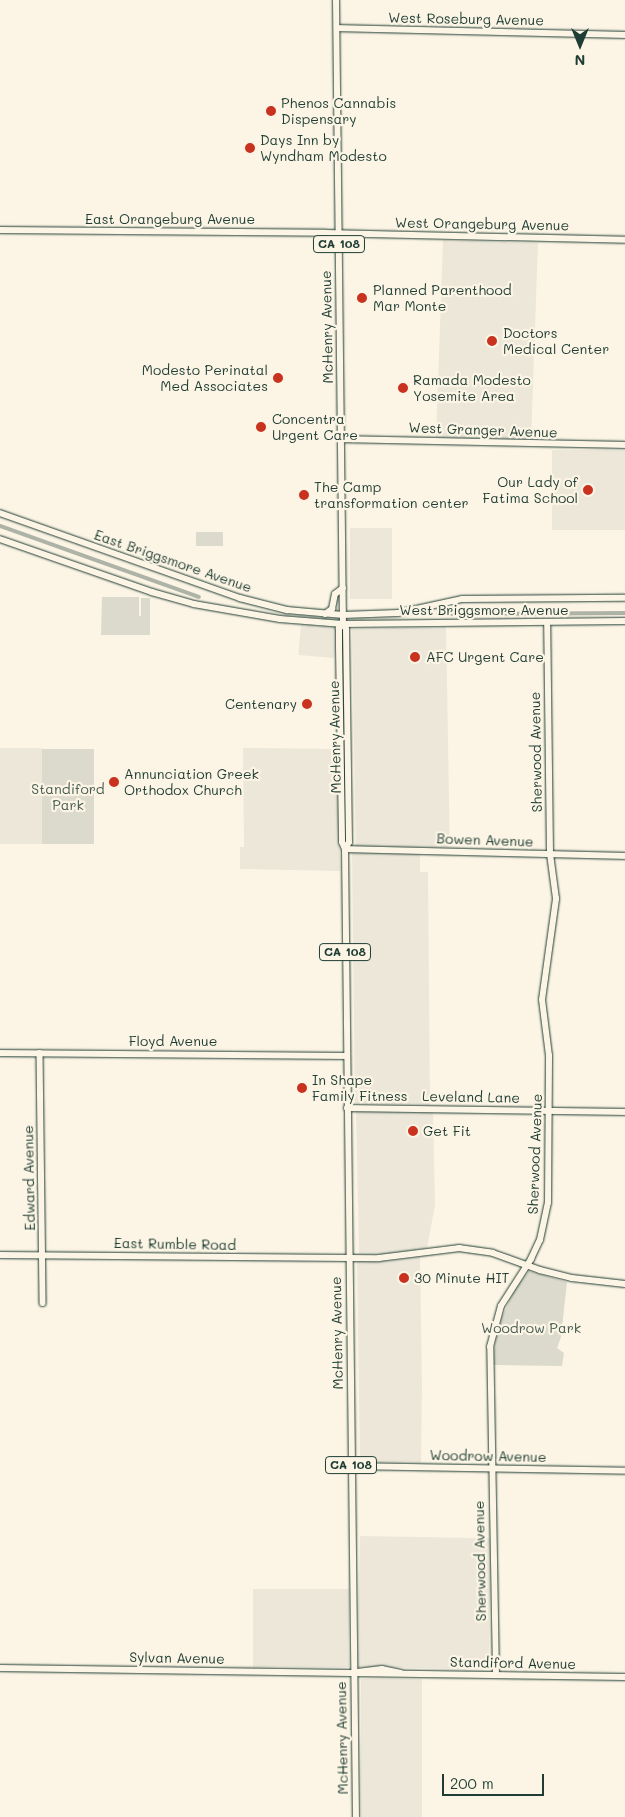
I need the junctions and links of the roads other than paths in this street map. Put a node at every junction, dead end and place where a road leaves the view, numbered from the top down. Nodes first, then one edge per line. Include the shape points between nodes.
1 (336, 0) edge
2 (337, 28) junction
3 (625, 35) edge
4 (0, 230) edge
5 (339, 233) junction
6 (625, 240) edge
7 (341, 438) junction
8 (625, 445) edge
9 (0, 513) edge
10 (0, 539) edge
11 (342, 588) junction
12 (625, 598) edge
13 (325, 614) junction
14 (343, 614) junction
15 (625, 621) edge
16 (547, 623) junction
17 (343, 624) junction
18 (345, 849) junction
19 (550, 854) junction
20 (625, 856) edge
21 (0, 1053) edge
22 (40, 1053) junction
23 (347, 1056) junction
24 (347, 1108) junction
25 (550, 1110) junction
26 (625, 1112) edge
27 (0, 1254) edge
28 (43, 1255) junction
29 (349, 1258) junction
30 (527, 1265) junction
31 (625, 1284) edge
32 (43, 1303) dead end
33 (352, 1466) junction
34 (491, 1469) junction
35 (625, 1471) edge
36 (0, 1668) edge
37 (354, 1672) junction
38 (496, 1675) junction
39 (625, 1678) edge
40 (356, 1817) edge

1 - 2 main road, McHenry Avenue / CA 108
2 - 3 street, West Roseburg Avenue
2 - 5 main road, McHenry Avenue / CA 108
4 - 5 street, East Orangeburg Avenue
5 - 6 street, West Orangeburg Avenue
5 - 7 main road, McHenry Avenue / CA 108
7 - 8 street, West Granger Avenue
7 - 11 main road, McHenry Avenue / CA 108
9 - 13 street, East Briggsmore Avenue via 240,598 287,610
10 - 17 street, East Briggsmore Avenue via 194,604 291,620
11 - 13 main road via 335,594 332,609
11 - 14 main road, McHenry Avenue / CA 108
12 - 14 main road, West Briggsmore Avenue via 462,599 398,613
13 - 14 street, East Briggsmore Avenue
14 - 17 main road, McHenry Avenue / CA 108
15 - 16 main road, West Briggsmore Avenue
16 - 17 main road, West Briggsmore Avenue
16 - 19 street, Sherwood Avenue
17 - 18 main road, McHenry Avenue / CA 108 via 346,628 349,842
18 - 19 street, Bowen Avenue
18 - 23 main road, McHenry Avenue / CA 108
19 - 20 street, Bowen Avenue
19 - 25 street, Sherwood Avenue via 555,910 542,1007 549,1056
21 - 22 street, Floyd Avenue
22 - 23 street, Floyd Avenue
22 - 28 street, Edward Avenue
23 - 24 main road, McHenry Avenue / CA 108
24 - 25 street, Leveland Lane
24 - 29 main road, McHenry Avenue / CA 108
25 - 26 street, Leveland Lane
25 - 30 street, Sherwood Avenue via 546,1215 540,1240
27 - 28 street, East Rumble Road
28 - 29 street, East Rumble Road
28 - 32 street, Edward Avenue
29 - 30 street, East Rumble Road via 394,1257 462,1248 493,1252
29 - 33 main road, McHenry Avenue / CA 108
30 - 31 street, East Rumble Road via 572,1278
30 - 34 street, Sherwood Avenue via 506,1296 492,1336 489,1358
33 - 34 street, Woodrow Avenue
33 - 37 main road, McHenry Avenue / CA 108
34 - 35 street, Woodrow Avenue
34 - 38 street, Sherwood Avenue
36 - 37 street, Sylvan Avenue
37 - 38 street, Standiford Avenue via 382,1669 401,1673
37 - 40 main road, McHenry Avenue / CA 108
38 - 39 street, Standiford Avenue

